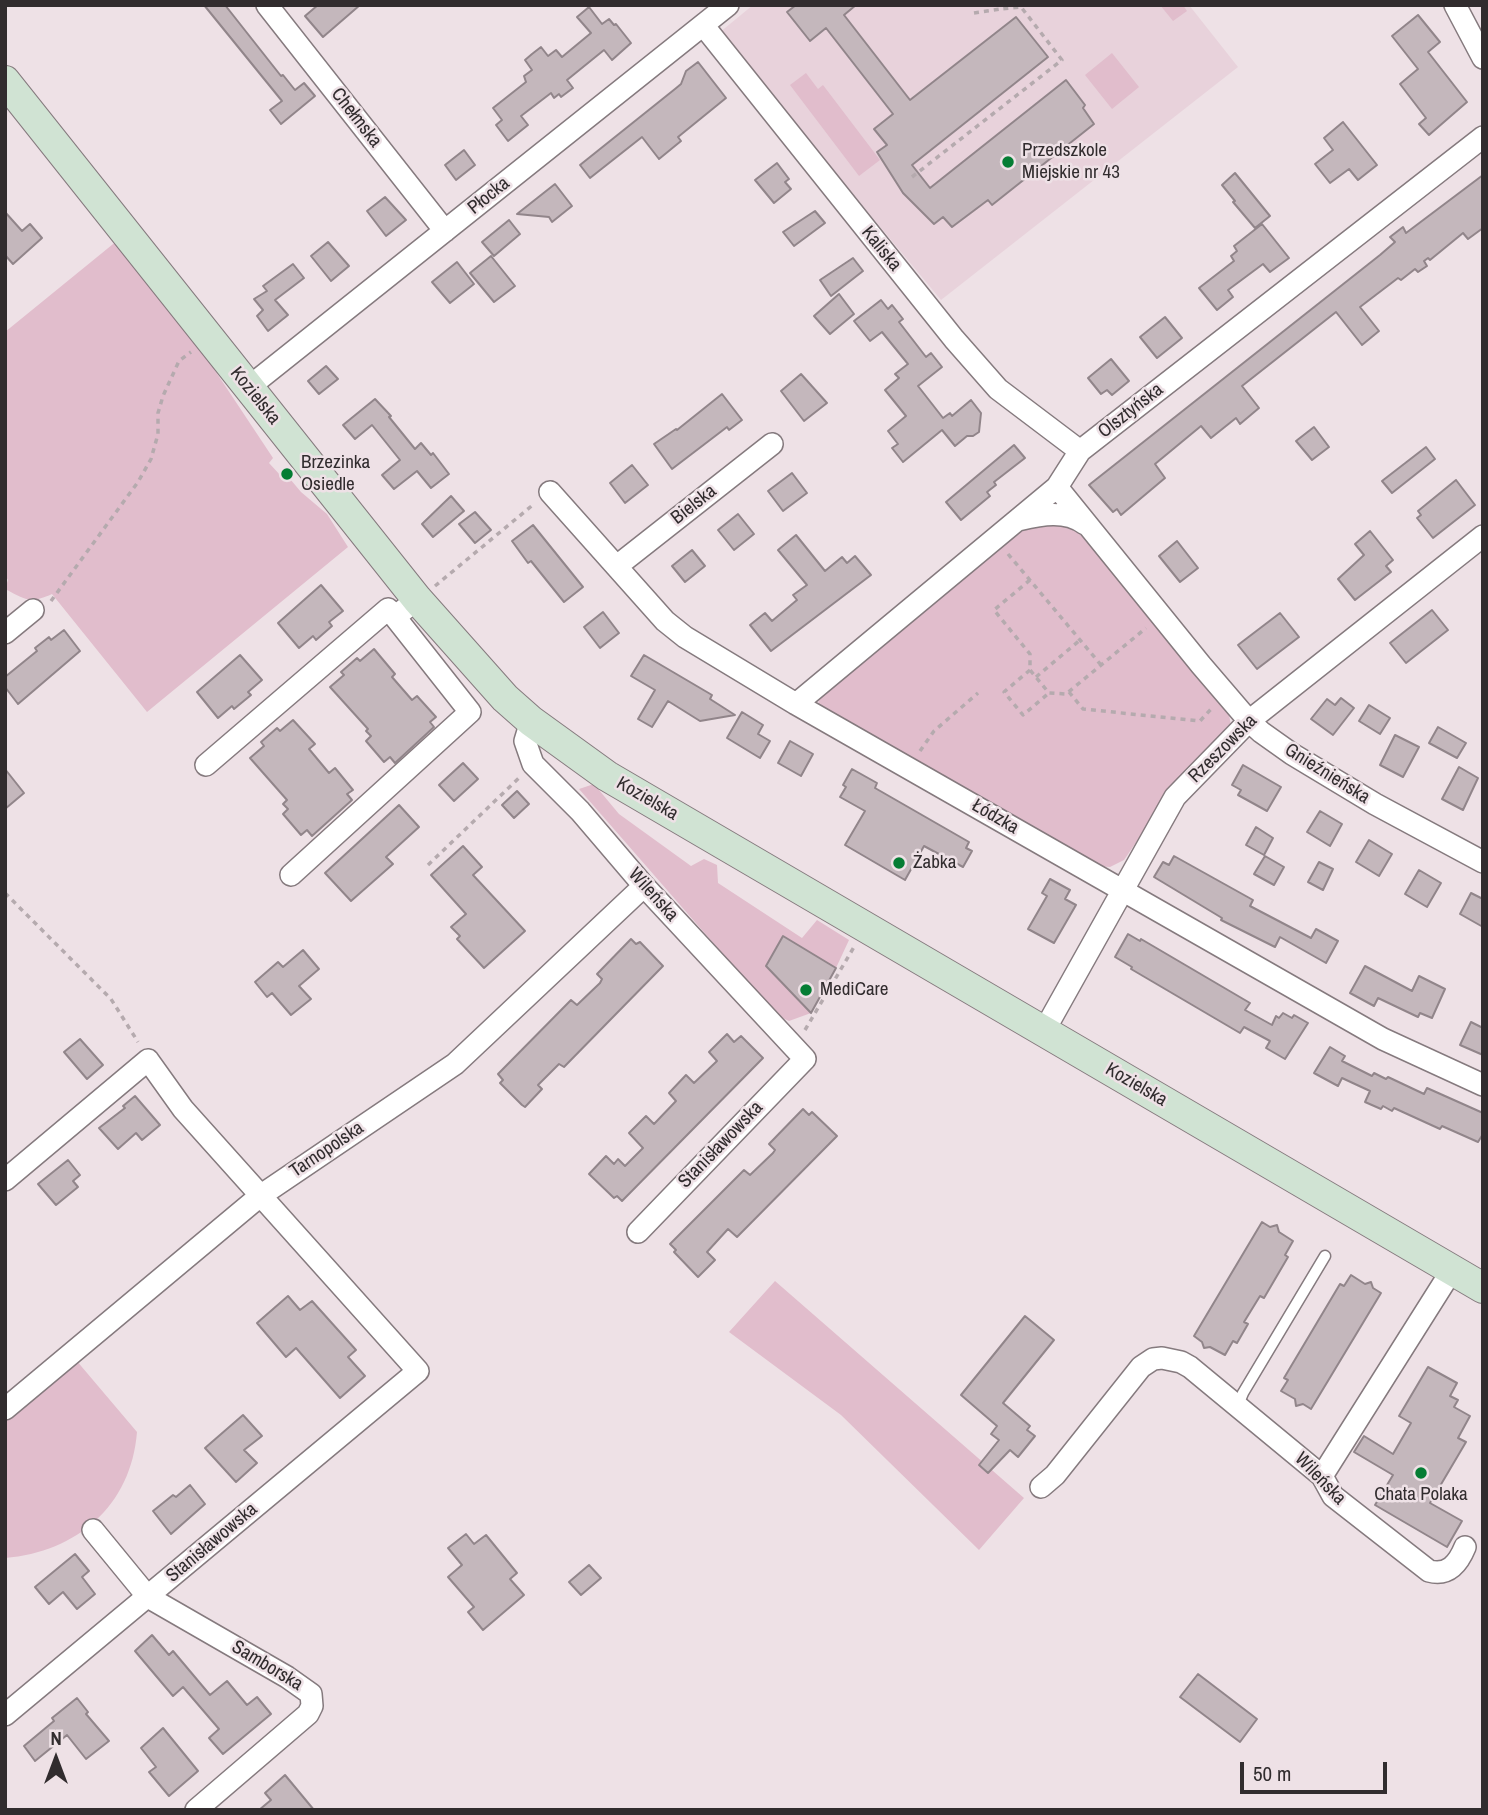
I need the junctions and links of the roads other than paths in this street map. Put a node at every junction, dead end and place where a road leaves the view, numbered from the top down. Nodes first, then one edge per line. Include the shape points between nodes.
1 (267, 5) edge
2 (728, 5) edge
3 (1455, 5) edge
4 (703, 25) junction
5 (1483, 58) edge
6 (5, 81) edge
7 (1483, 136) edge
8 (445, 231) junction
9 (249, 387) junction
10 (772, 444) dead end
11 (1080, 451) junction
12 (1057, 487) junction
13 (550, 492) road end
14 (1016, 520) junction
15 (1088, 526) junction
16 (1483, 537) edge
17 (617, 566) junction
18 (414, 602) junction
19 (33, 610) road end
20 (5, 633) edge
21 (796, 704) junction
22 (531, 722) junction
23 (1249, 722) junction
24 (206, 765) dead end
25 (1483, 862) edge
26 (291, 875) dead end
27 (644, 886) junction
28 (1122, 889) junction
29 (1044, 1031) junction
30 (800, 1053) joint
31 (1483, 1085) edge
32 (5, 1180) edge
33 (260, 1196) junction
34 (638, 1232) dead end
35 (1325, 1256) dead end
36 (1452, 1270) junction
37 (1483, 1288) edge
38 (1238, 1405) junction
39 (5, 1409) edge
40 (1322, 1476) junction
41 (1041, 1487) dead end
42 (93, 1530) dead end
43 (1465, 1547) dead end
44 (149, 1597) junction
45 (5, 1716) edge
46 (196, 1810) edge

1 - 8 street, Chełmska
2 - 4 street, Płocka
3 - 5 street
4 - 8 street, Płocka
4 - 11 street, Kaliska via 998,389
6 - 9 street, Kozielska
7 - 11 street, Olsztyńska
8 - 9 street, Płocka
9 - 18 street, Kozielska
10 - 17 street, Bielska
11 - 12 street, Olsztyńska
12 - 14 street, Olsztyńska
12 - 15 street, Gnieźnieńska
13 - 17 street, Łódzka
14 - 15 street via 1065,515
14 - 21 street, Olsztyńska
15 - 23 street, Gnieźnieńska
16 - 23 street, Rzeszowska
17 - 21 street, Łódzka via 685,637
18 - 22 street, Kozielska
18 - 24 street via 388,609
18 - 26 street via 470,712
19 - 20 street
21 - 28 street, Łódzka
22 - 27 street, Wileńska via 525,741 533,764
22 - 29 street, Kozielska via 607,776
23 - 25 street, Gnieźnieńska via 1351,790
23 - 28 street, Rzeszowska via 1175,797
27 - 30 street, Wileńska
27 - 33 street, Tarnopolska via 454,1064
28 - 29 street, Rzeszowska
28 - 31 street, Łódzka via 1382,1039
29 - 36 street, Kozielska
30 - 34 street, Stanisławowska
32 - 33 street via 148,1060 183,1109
33 - 39 street, Tarnopolska
33 - 44 street, Stanisławowska via 418,1371
35 - 38 lane
36 - 37 street, Kozielska
36 - 40 street
38 - 40 street, Wileńska
38 - 41 street, Wileńska via 1190,1367 1172,1359 1153,1359 1135,1373
40 - 43 street, Wileńska via 1333,1496 1429,1571 1450,1570
42 - 44 street
44 - 45 street, Stanisławowska
44 - 46 street, Samborska via 311,1695 308,1714

